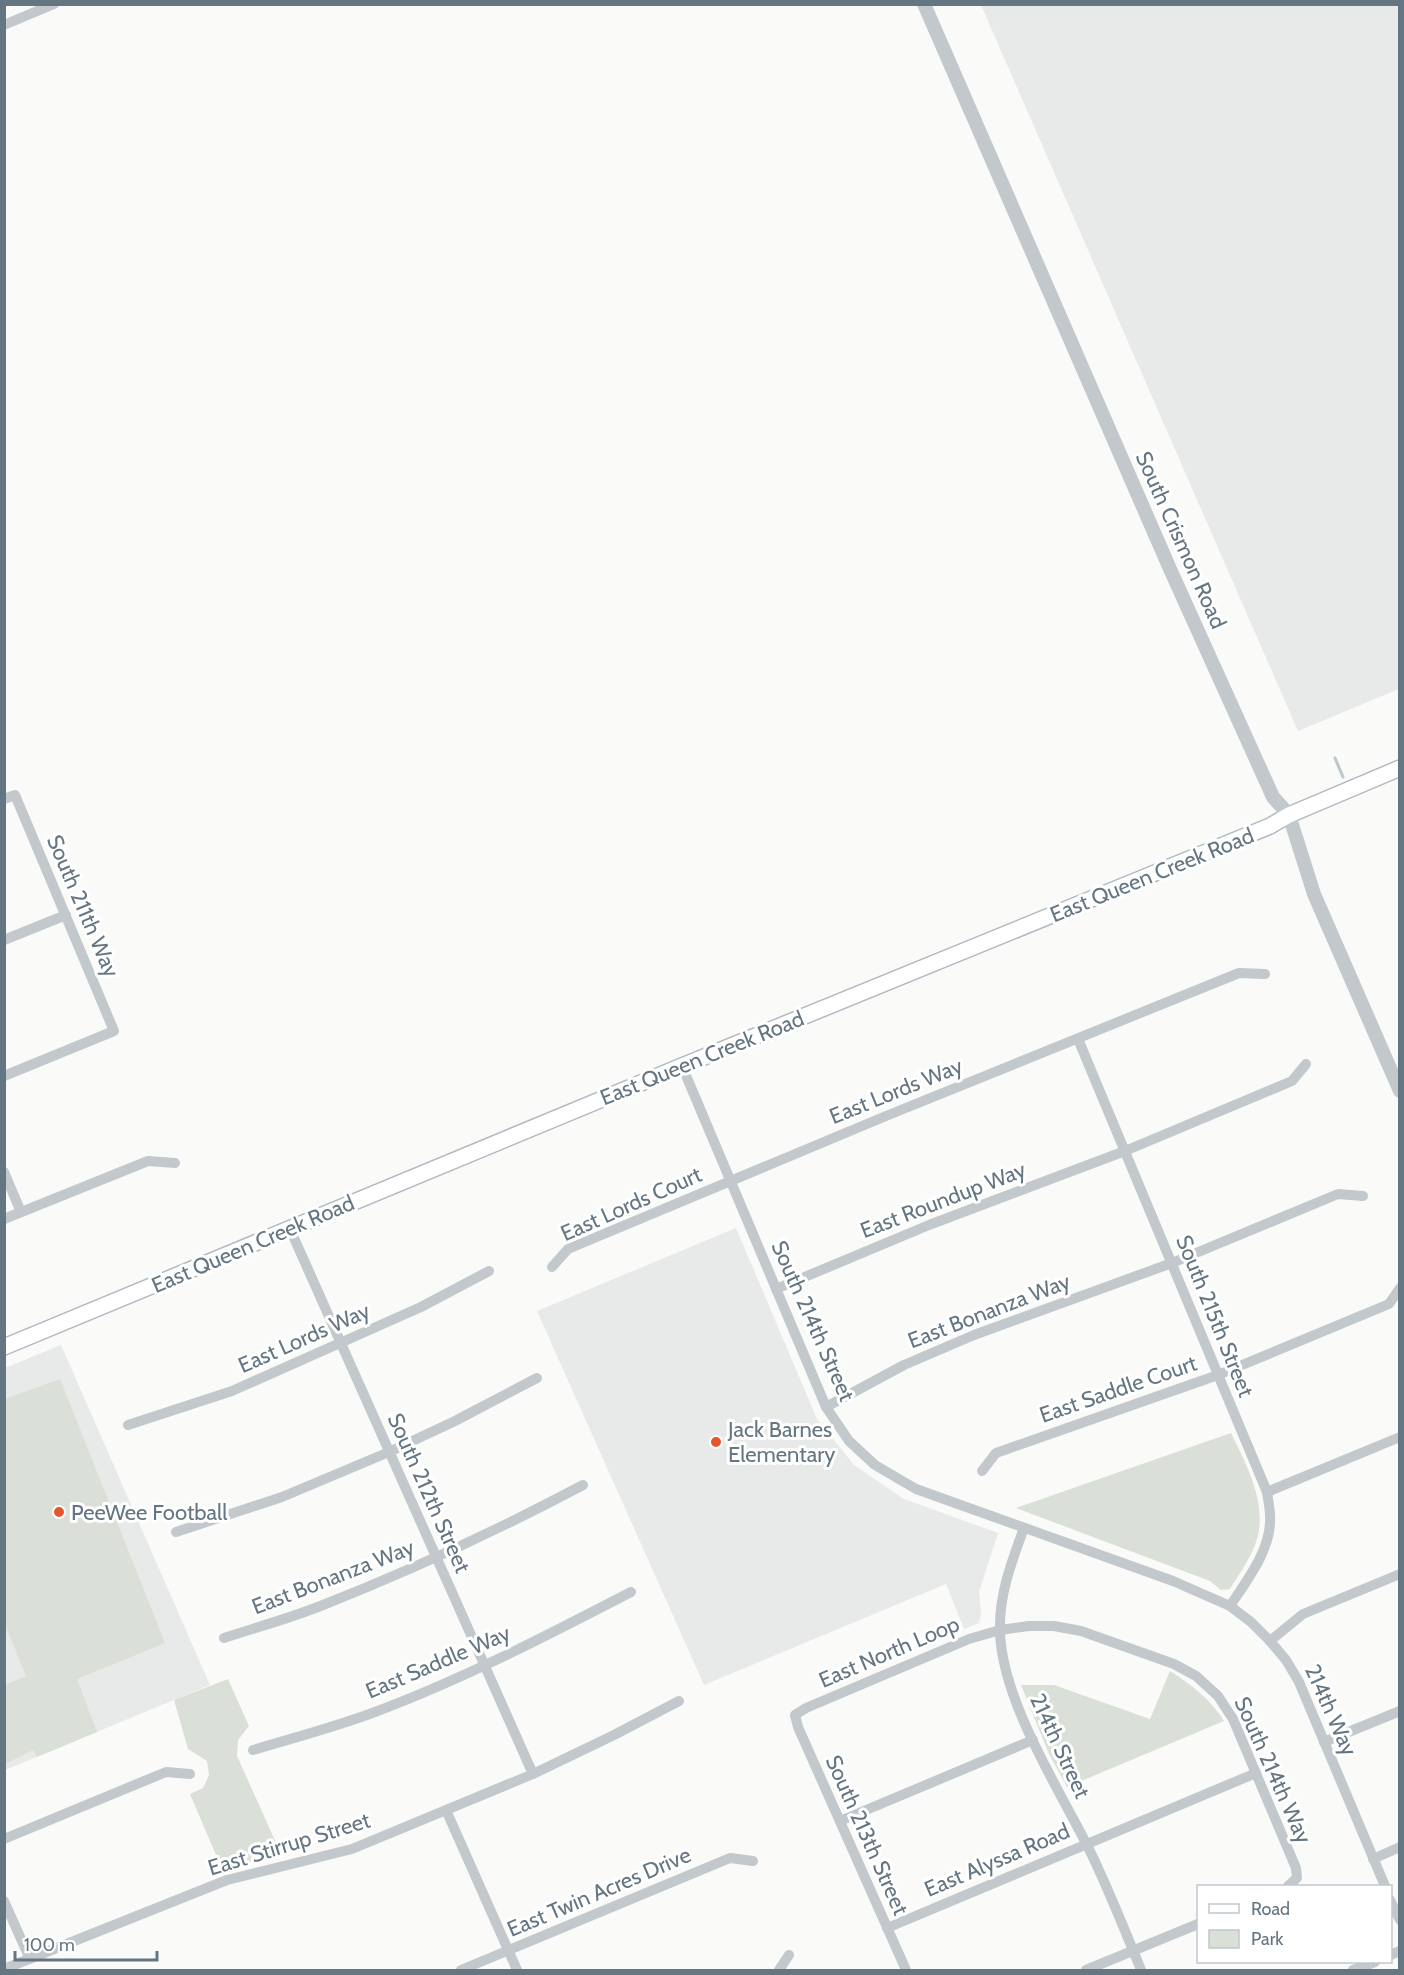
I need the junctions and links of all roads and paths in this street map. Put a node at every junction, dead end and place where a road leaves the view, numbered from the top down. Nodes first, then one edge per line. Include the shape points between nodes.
1 (54, 4) edge
2 (924, 4) edge
3 (4, 26) edge
4 (1400, 768) edge
5 (10, 797) edge
6 (1289, 815) junction
7 (66, 915) junction
8 (4, 940) edge
9 (1265, 974) dead end
10 (1078, 1039) junction
11 (1306, 1064) dead end
12 (682, 1066) junction
13 (4, 1076) edge
14 (1400, 1091) edge
15 (1125, 1151) junction
16 (175, 1163) dead end
17 (4, 1172) edge
18 (730, 1181) junction
19 (1363, 1196) dead end
20 (21, 1212) junction
21 (4, 1219) edge
22 (290, 1229) junction
23 (1172, 1263) junction
24 (552, 1267) dead end
25 (489, 1271) dead end
26 (1400, 1288) edge
27 (776, 1289) junction
28 (341, 1344) junction
29 (4, 1347) edge
30 (1218, 1375) junction
31 (537, 1378) dead end
32 (826, 1407) junction
33 (128, 1425) dead end
34 (1400, 1437) edge
35 (390, 1452) junction
36 (982, 1471) dead end
37 (583, 1485) dead end
38 (1267, 1492) junction
39 (1024, 1528) junction
40 (176, 1532) dead end
41 (437, 1558) junction
42 (1400, 1574) edge
43 (631, 1592) dead end
44 (1230, 1606) junction
45 (1000, 1630) junction
46 (224, 1638) dead end
47 (1270, 1641) junction
48 (484, 1665) junction
49 (679, 1701) dead end
50 (1400, 1711) edge
51 (795, 1715) joint
52 (1033, 1740) junction
53 (1324, 1742) junction
54 (253, 1750) dead end
55 (1256, 1773) junction
56 (190, 1774) dead end
57 (533, 1774) junction
58 (446, 1810) junction
59 (840, 1821) junction
60 (4, 1839) edge
61 (1087, 1844) junction
62 (1400, 1847) edge
63 (1373, 1858) junction
64 (753, 1861) dead end
65 (1290, 1885) edge
66 (1384, 1885) edge
67 (4, 1901) edge
68 (1392, 1904) edge
69 (1400, 1920) edge
70 (1197, 1923) edge
71 (887, 1928) junction
72 (508, 1951) junction
73 (1133, 1951) junction
74 (789, 1955) dead end
75 (30, 1959) junction
76 (1373, 1963) edge
77 (4, 1970) edge
78 (461, 1971) edge
79 (517, 1971) edge
80 (779, 1971) edge
81 (906, 1971) edge
82 (1086, 1971) edge
83 (1141, 1971) edge
84 (1353, 1971) edge

1 - 3 street
2 - 6 street, South Crismon Road via 1185,602 1274,797
4 - 6 main road, East Queen Creek Road
5 - 7 street, South 211th Way
6 - 12 main road, East Queen Creek Road
6 - 14 street, South Crismon Road via 1314,894
7 - 8 street
7 - 13 street, South 211th Way via 114,1031
9 - 10 street via 1239,973
10 - 15 street, South 215th Street
10 - 18 street, East Lords Way
11 - 15 street, East Roundup Way via 1292,1081
12 - 18 street, South 214th Street
12 - 22 main road, East Queen Creek Road
15 - 23 street, South 215th Street
15 - 27 street, East Roundup Way via 929,1225
16 - 20 street via 148,1161
17 - 20 street
18 - 24 street, East Lords Court via 568,1249
18 - 27 street, South 214th Street
19 - 23 street, East Bonanza Way via 1338,1194
20 - 21 street
22 - 28 street, South 212th Street
22 - 29 main road, East Queen Creek Road
23 - 30 street, South 215th Street
23 - 32 street, East Bonanza Way via 974,1335 904,1365
25 - 28 street, East Lords Way
26 - 30 street, East Saddle Court via 1389,1304
27 - 32 street, South 214th Street
28 - 33 street, East Lords Way via 232,1391
28 - 35 street, South 212th Street
30 - 36 street, East Saddle Court via 996,1453
30 - 38 street, South 215th Street
31 - 35 street
32 - 39 street, South 214th Street via 849,1441 875,1465 916,1489
34 - 38 street
35 - 40 street via 282,1497
35 - 41 street, South 212th Street
37 - 41 street, East Bonanza Way
38 - 44 street, South 215th Street via 1271,1518 1267,1541
39 - 44 street, 214th Way via 1173,1581
39 - 45 street, 214th Street via 1002,1598
41 - 46 street, East Bonanza Way via 321,1606
41 - 48 street, South 212th Street
42 - 47 street via 1303,1614
43 - 48 street, East Saddle Way
44 - 47 street, 214th Way
45 - 51 street, East North Loop via 947,1648
45 - 52 street, 214th Street via 1010,1684
45 - 55 street, South 214th Way via 1054,1626 1081,1631 1174,1664 1196,1676 1218,1696 1233,1719
47 - 53 street, 214th Way via 1299,1682
48 - 54 street, East Saddle Way via 375,1712
48 - 57 street, South 212th Street
49 - 57 street, East Stirrup Street
50 - 53 street
51 - 59 street, South 213th Street
52 - 59 street
52 - 61 street, 214th Street
53 - 63 street, 214th Way
55 - 61 street, East Alyssa Road
55 - 65 street, South 214th Way via 1296,1868 1297,1878
56 - 60 street via 166,1772
57 - 58 street, East Stirrup Street
58 - 72 street
58 - 75 street, East Stirrup Street via 352,1849 227,1880
59 - 71 street, South 213th Street
61 - 71 street, East Alyssa Road
61 - 73 street, 214th Street
62 - 63 street
63 - 66 street, 214th Way
64 - 72 street, East Twin Acres Drive via 730,1858
67 - 75 street
68 - 69 street
70 - 73 street
71 - 81 street, South 213th Street
72 - 78 street, East Twin Acres Drive
72 - 79 street
73 - 82 street
73 - 83 street, 214th Street
74 - 80 street
75 - 77 street, East Stirrup Street
76 - 84 street

